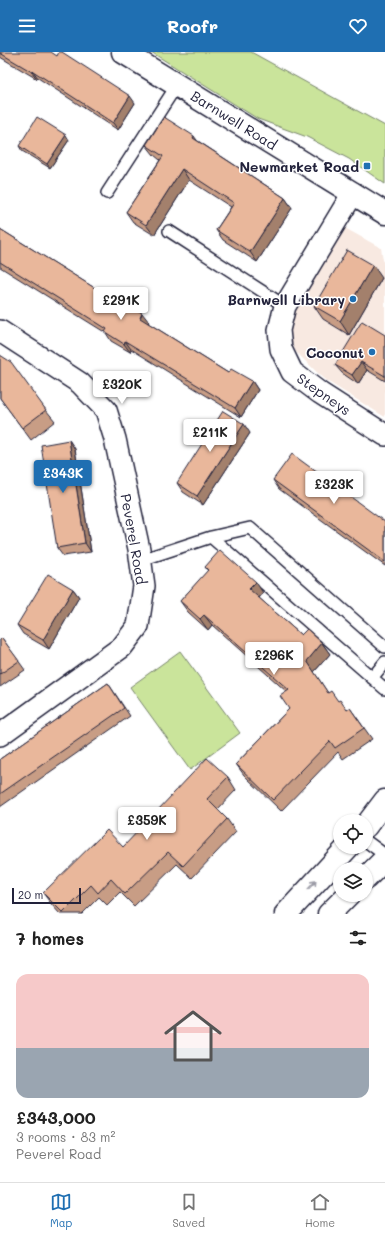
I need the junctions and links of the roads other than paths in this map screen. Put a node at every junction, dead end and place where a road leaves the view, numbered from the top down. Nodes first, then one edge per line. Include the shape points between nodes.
1 (123, 52) edge
2 (177, 85) junction
3 (353, 193) junction
4 (107, 194) dead end
5 (385, 214) edge
6 (169, 231) dead end
7 (285, 306) junction
8 (0, 331) edge
9 (385, 435) edge
10 (211, 537) junction
11 (141, 560) junction
12 (385, 647) edge
13 (385, 662) edge
14 (372, 678) junction
15 (385, 689) edge
16 (0, 735) edge
17 (385, 801) edge
18 (373, 817) edge
19 (373, 846) edge
20 (342, 854) edge
21 (385, 855) edge
22 (385, 859) edge
23 (373, 871) edge
24 (341, 902) edge
25 (286, 914) edge
26 (329, 914) edge

1 - 2 main road, Barnwell Road
2 - 3 main road, Barnwell Road
2 - 4 lane
3 - 5 main road, Barnwell Road
3 - 7 street, Stepneys
6 - 7 lane
7 - 9 street, Stepneys via 278,330 281,349 292,372
8 - 11 street, Peverel Road via 80,383 106,410 115,439
10 - 11 lane
10 - 12 lane via 250,528
10 - 14 lane
11 - 16 street, Peverel Road via 144,586 138,626 122,647
13 - 14 lane
14 - 15 lane
17 - 18 main road
19 - 21 lane
25 -> 20 main road
22 - 23 main road
24 - 26 main road

